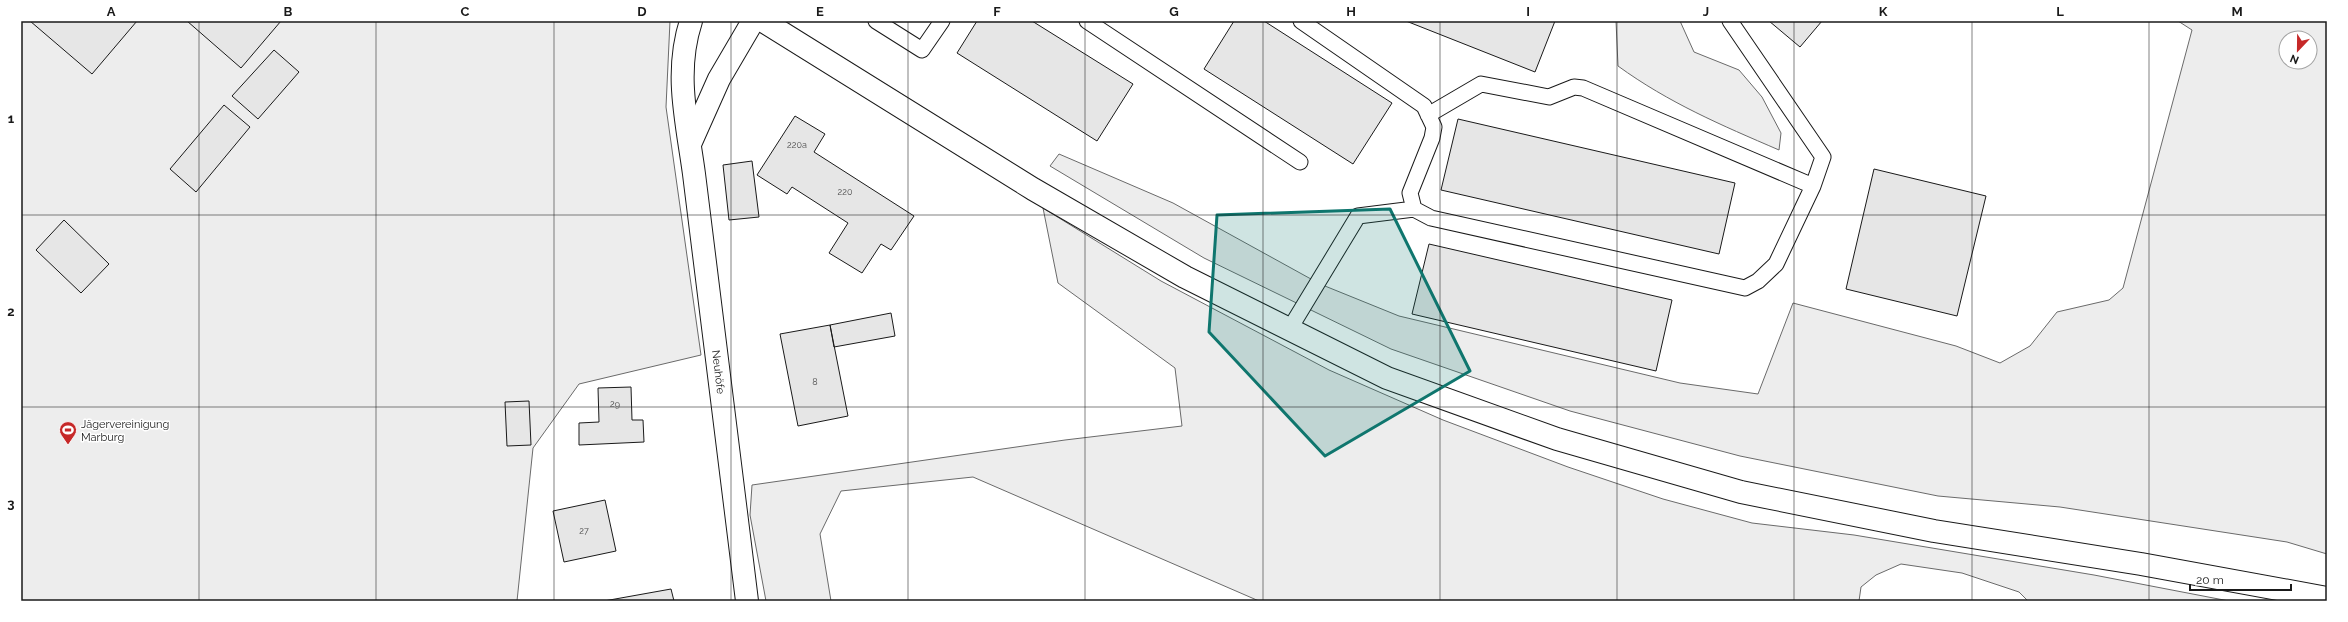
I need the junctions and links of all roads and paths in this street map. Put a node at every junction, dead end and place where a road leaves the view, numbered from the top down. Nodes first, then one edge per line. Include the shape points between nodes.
1 (691, 21) edge
2 (753, 21) edge
3 (763, 21) edge
4 (876, 21) edge
5 (942, 21) edge
6 (1087, 21) edge
7 (1301, 21) edge
8 (1730, 21) edge
9 (1428, 115) junction
10 (690, 144) junction
11 (1300, 162) dead end
12 (1813, 186) junction
13 (1414, 208) junction
14 (1289, 330) junction
15 (2327, 598) edge
16 (747, 601) edge

1 - 10 street, Neuhöfe via 682,80 683,106
2 - 10 street via 718,79
3 - 14 street via 1033,189 1185,277
4 - 5 lane via 922,50
6 - 11 lane
7 - 9 lane via 1424,106
8 - 12 lane via 1823,157
9 - 12 lane via 1481,84 1549,97 1574,87 1583,88
9 - 13 lane via 1434,127 1410,194
10 - 16 street, Neuhöfe
12 - 13 lane via 1776,264 1758,281 1745,288 1431,218
13 - 14 lane via 1358,216
14 - 15 street via 1387,378 1542,434 1741,492 1934,531 2141,564

